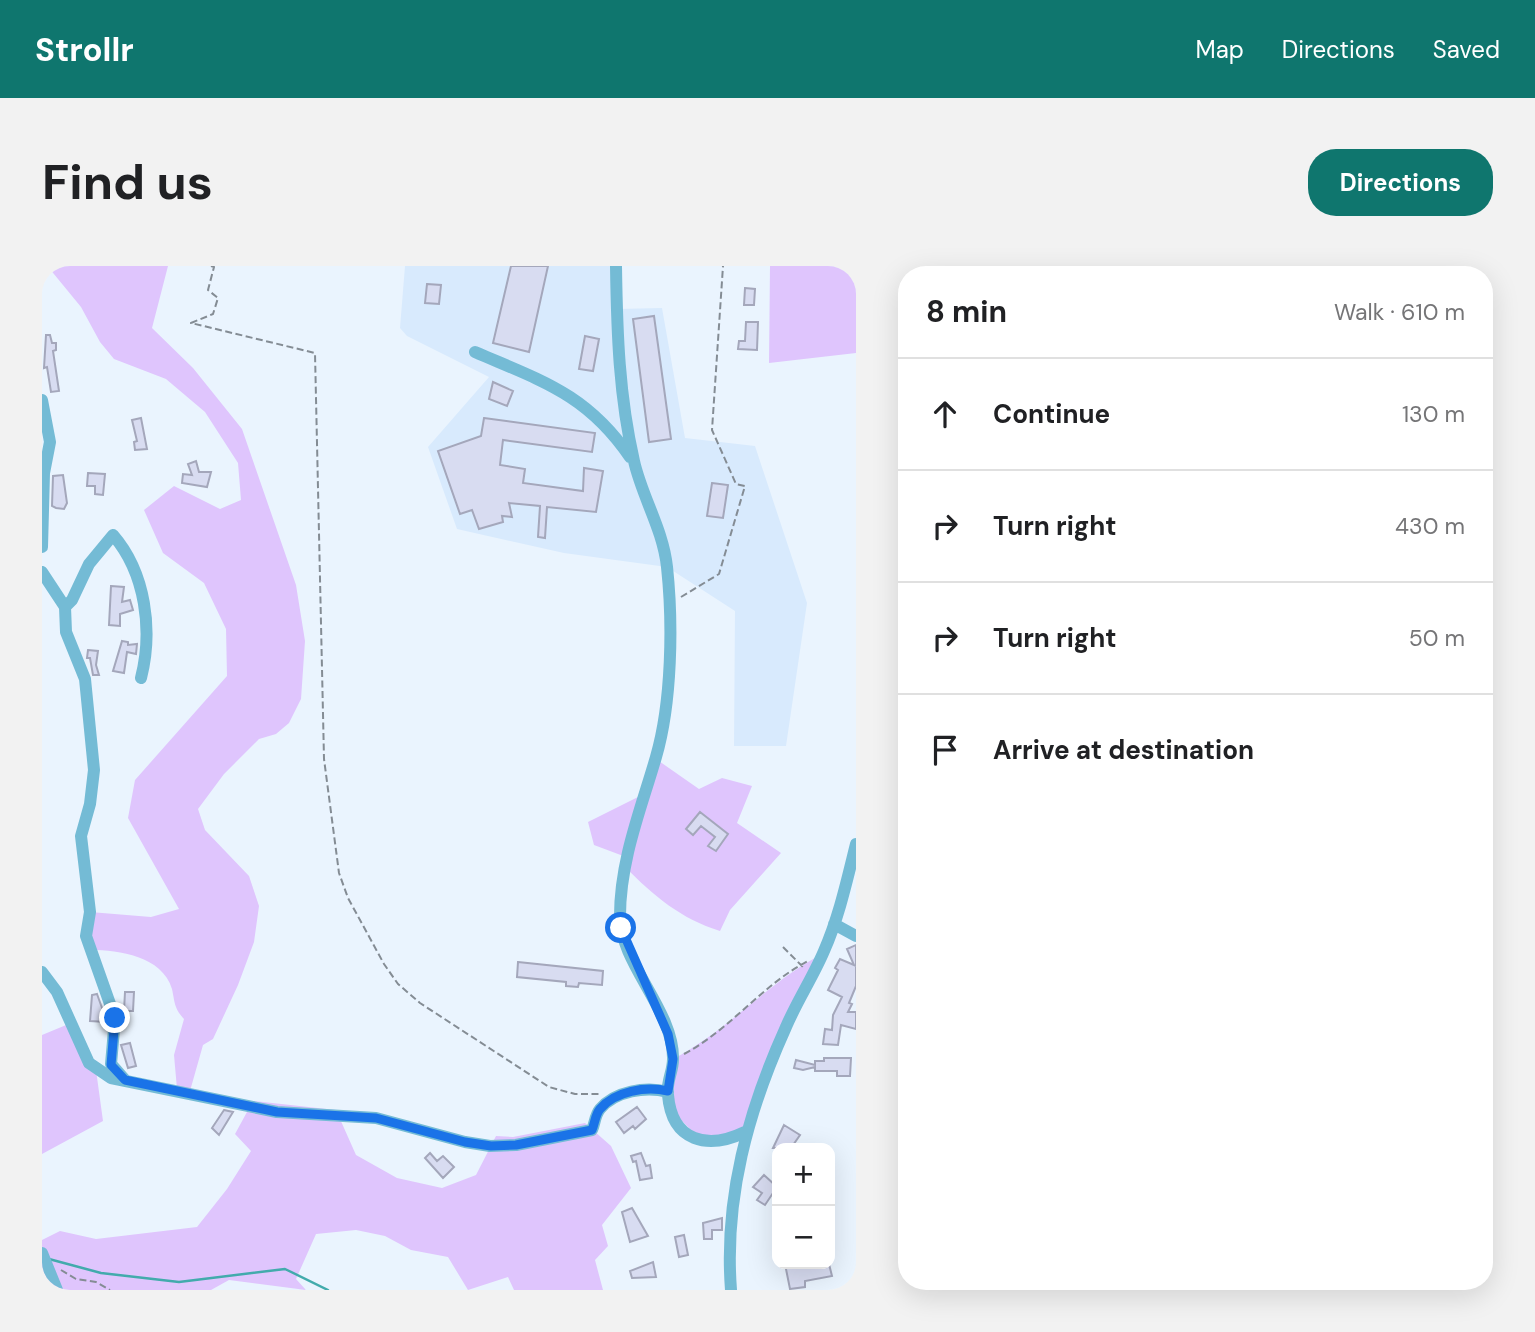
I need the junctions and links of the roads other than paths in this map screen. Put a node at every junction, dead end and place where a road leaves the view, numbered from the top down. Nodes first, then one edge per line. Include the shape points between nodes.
1 (616, 266) edge
2 (475, 352) dead end
3 (42, 400) edge
4 (634, 463) junction
5 (42, 547) edge
6 (42, 572) edge
7 (65, 607) junction
8 (141, 678) dead end
9 (856, 844) edge
10 (834, 925) junction
11 (856, 936) edge
12 (42, 972) edge
13 (125, 1080) junction
14 (668, 1091) junction
15 (745, 1132) junction
16 (45, 1258) edge
17 (57, 1290) edge
18 (731, 1290) edge

1 - 4 street via 620,390
2 - 4 street via 585,405 612,431
3 - 5 street via 50,442 44,473
4 - 14 street via 664,552 668,606 663,730 627,857 620,921 664,1020 673,1059
6 - 7 street
7 - 8 street via 89,564 113,535 138,576 148,635
7 - 13 street via 66,632 85,679 94,770 81,836 90,912 86,936 115,1018 111,1065
9 - 10 street
10 - 11 street
10 - 15 street via 773,1057
12 - 13 street via 57,992 89,1063 103,1074
13 - 14 street via 277,1112 376,1118 465,1142 500,1146 592,1130 604,1105 638,1089
14 - 15 street via 675,1120 690,1135 713,1143
15 - 18 street via 730,1220
16 - 17 street

